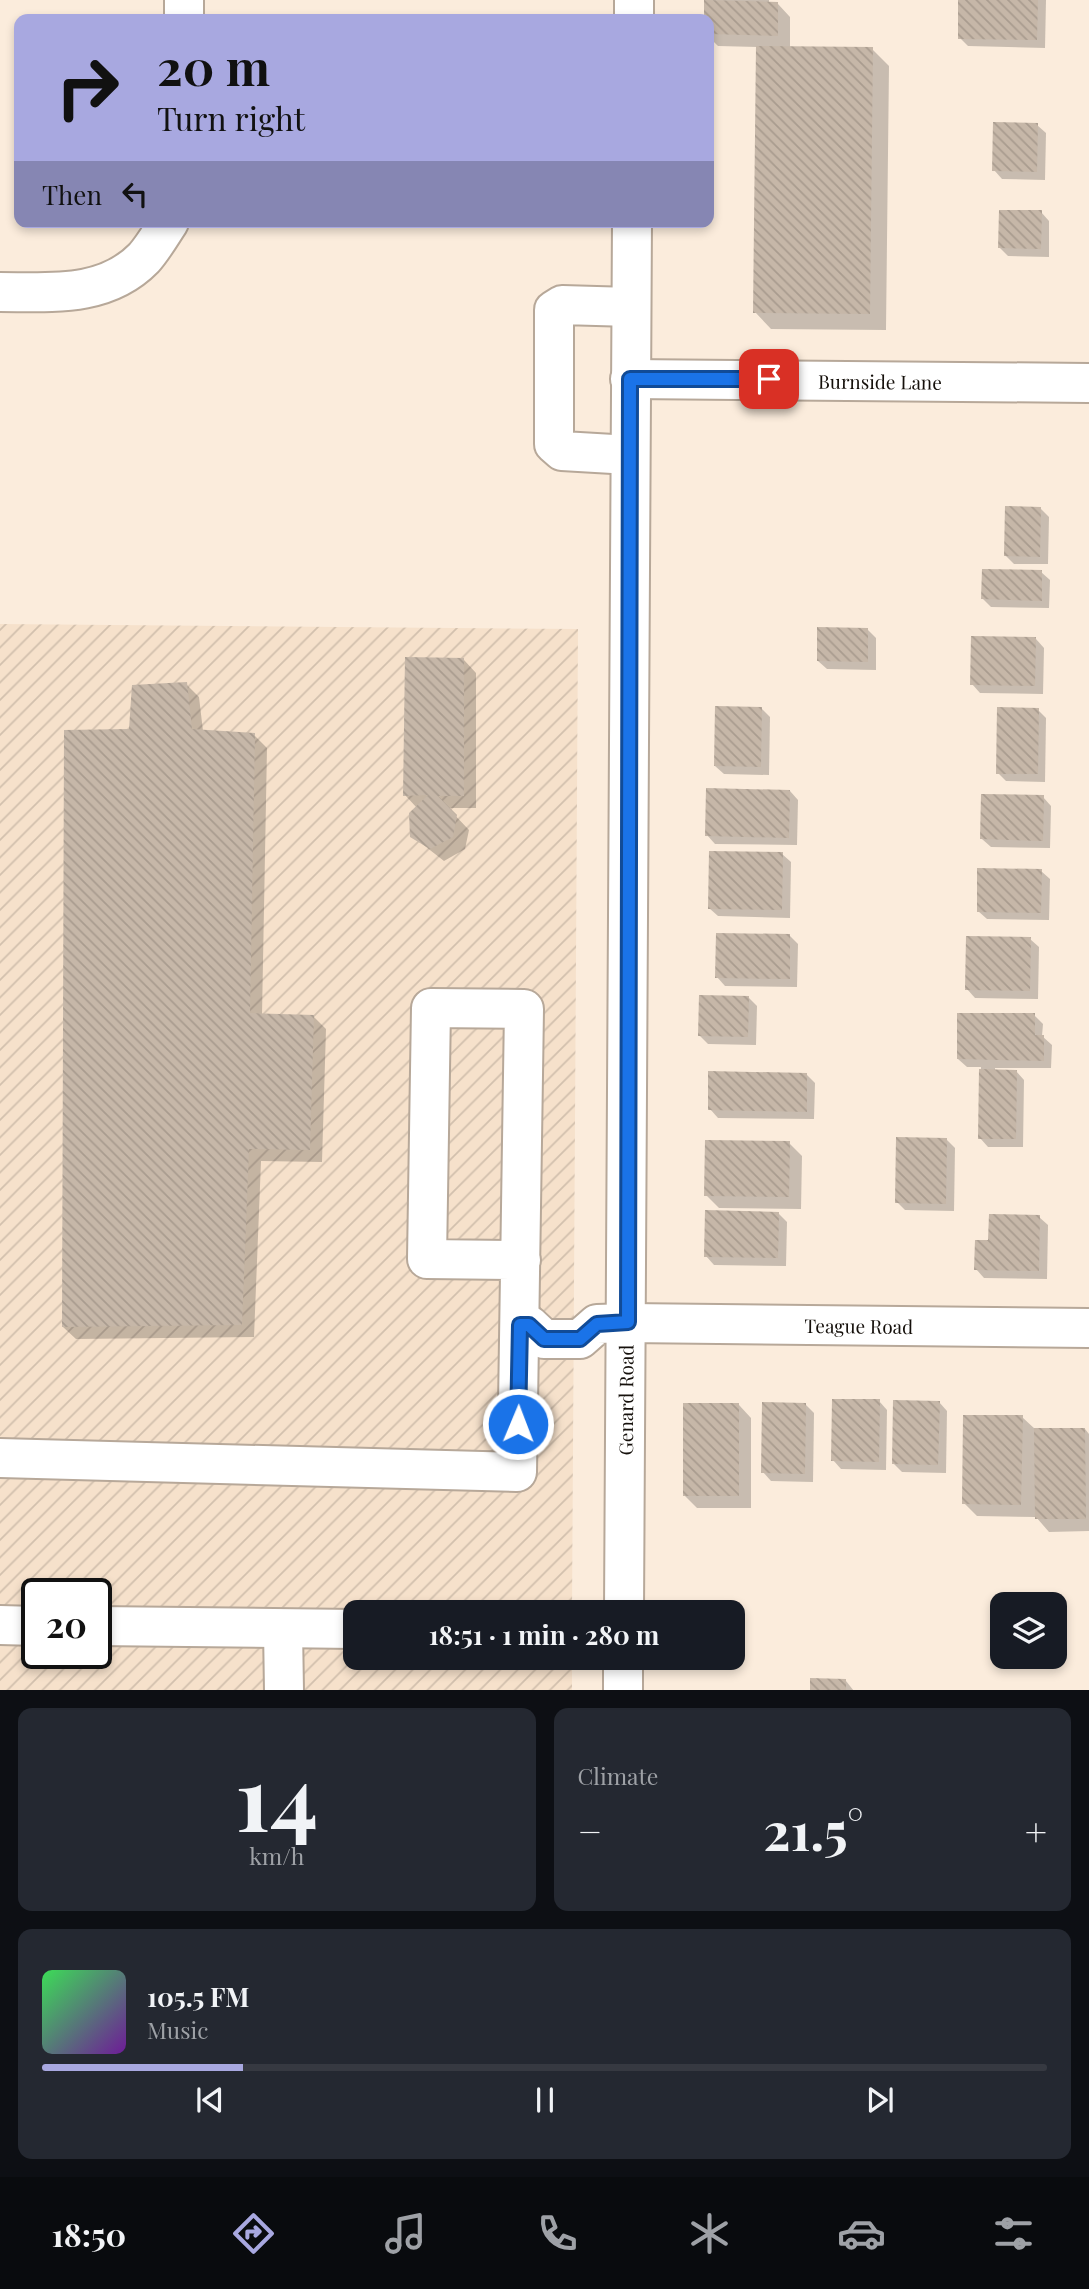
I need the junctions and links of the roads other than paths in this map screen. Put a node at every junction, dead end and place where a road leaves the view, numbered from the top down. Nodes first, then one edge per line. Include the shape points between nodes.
1 (165, 228) edge
2 (632, 228) edge
3 (0, 292) edge
4 (631, 307) junction
5 (630, 379) junction
6 (1089, 383) edge
7 (630, 455) junction
8 (521, 1260) junction
9 (612, 1323) junction
10 (524, 1325) junction
11 (1089, 1328) edge
12 (0, 1458) edge
13 (624, 1600) edge
14 (0, 1625) edge
15 (21, 1626) edge
16 (112, 1626) edge
17 (282, 1629) junction
18 (343, 1629) edge
19 (623, 1670) edge
20 (284, 1690) edge
21 (623, 1690) edge

1 - 3 street via 143,259 108,283 74,292
2 - 4 street, Genard Road
4 - 5 street, Genard Road
4 - 7 street via 562,305 554,310 554,444 562,451
5 - 6 street, Burnside Lane
5 - 7 street, Genard Road
7 - 9 street, Genard Road
8 - 8 street via 524,1009 430,1008 427,1259
8 - 10 street
9 - 10 street via 580,1339 544,1339
9 - 11 street, Teague Road
9 - 13 street, Genard Road
10 - 12 street via 517,1472
14 - 15 street
16 - 17 street
17 - 18 street
17 - 20 street
19 - 21 street

